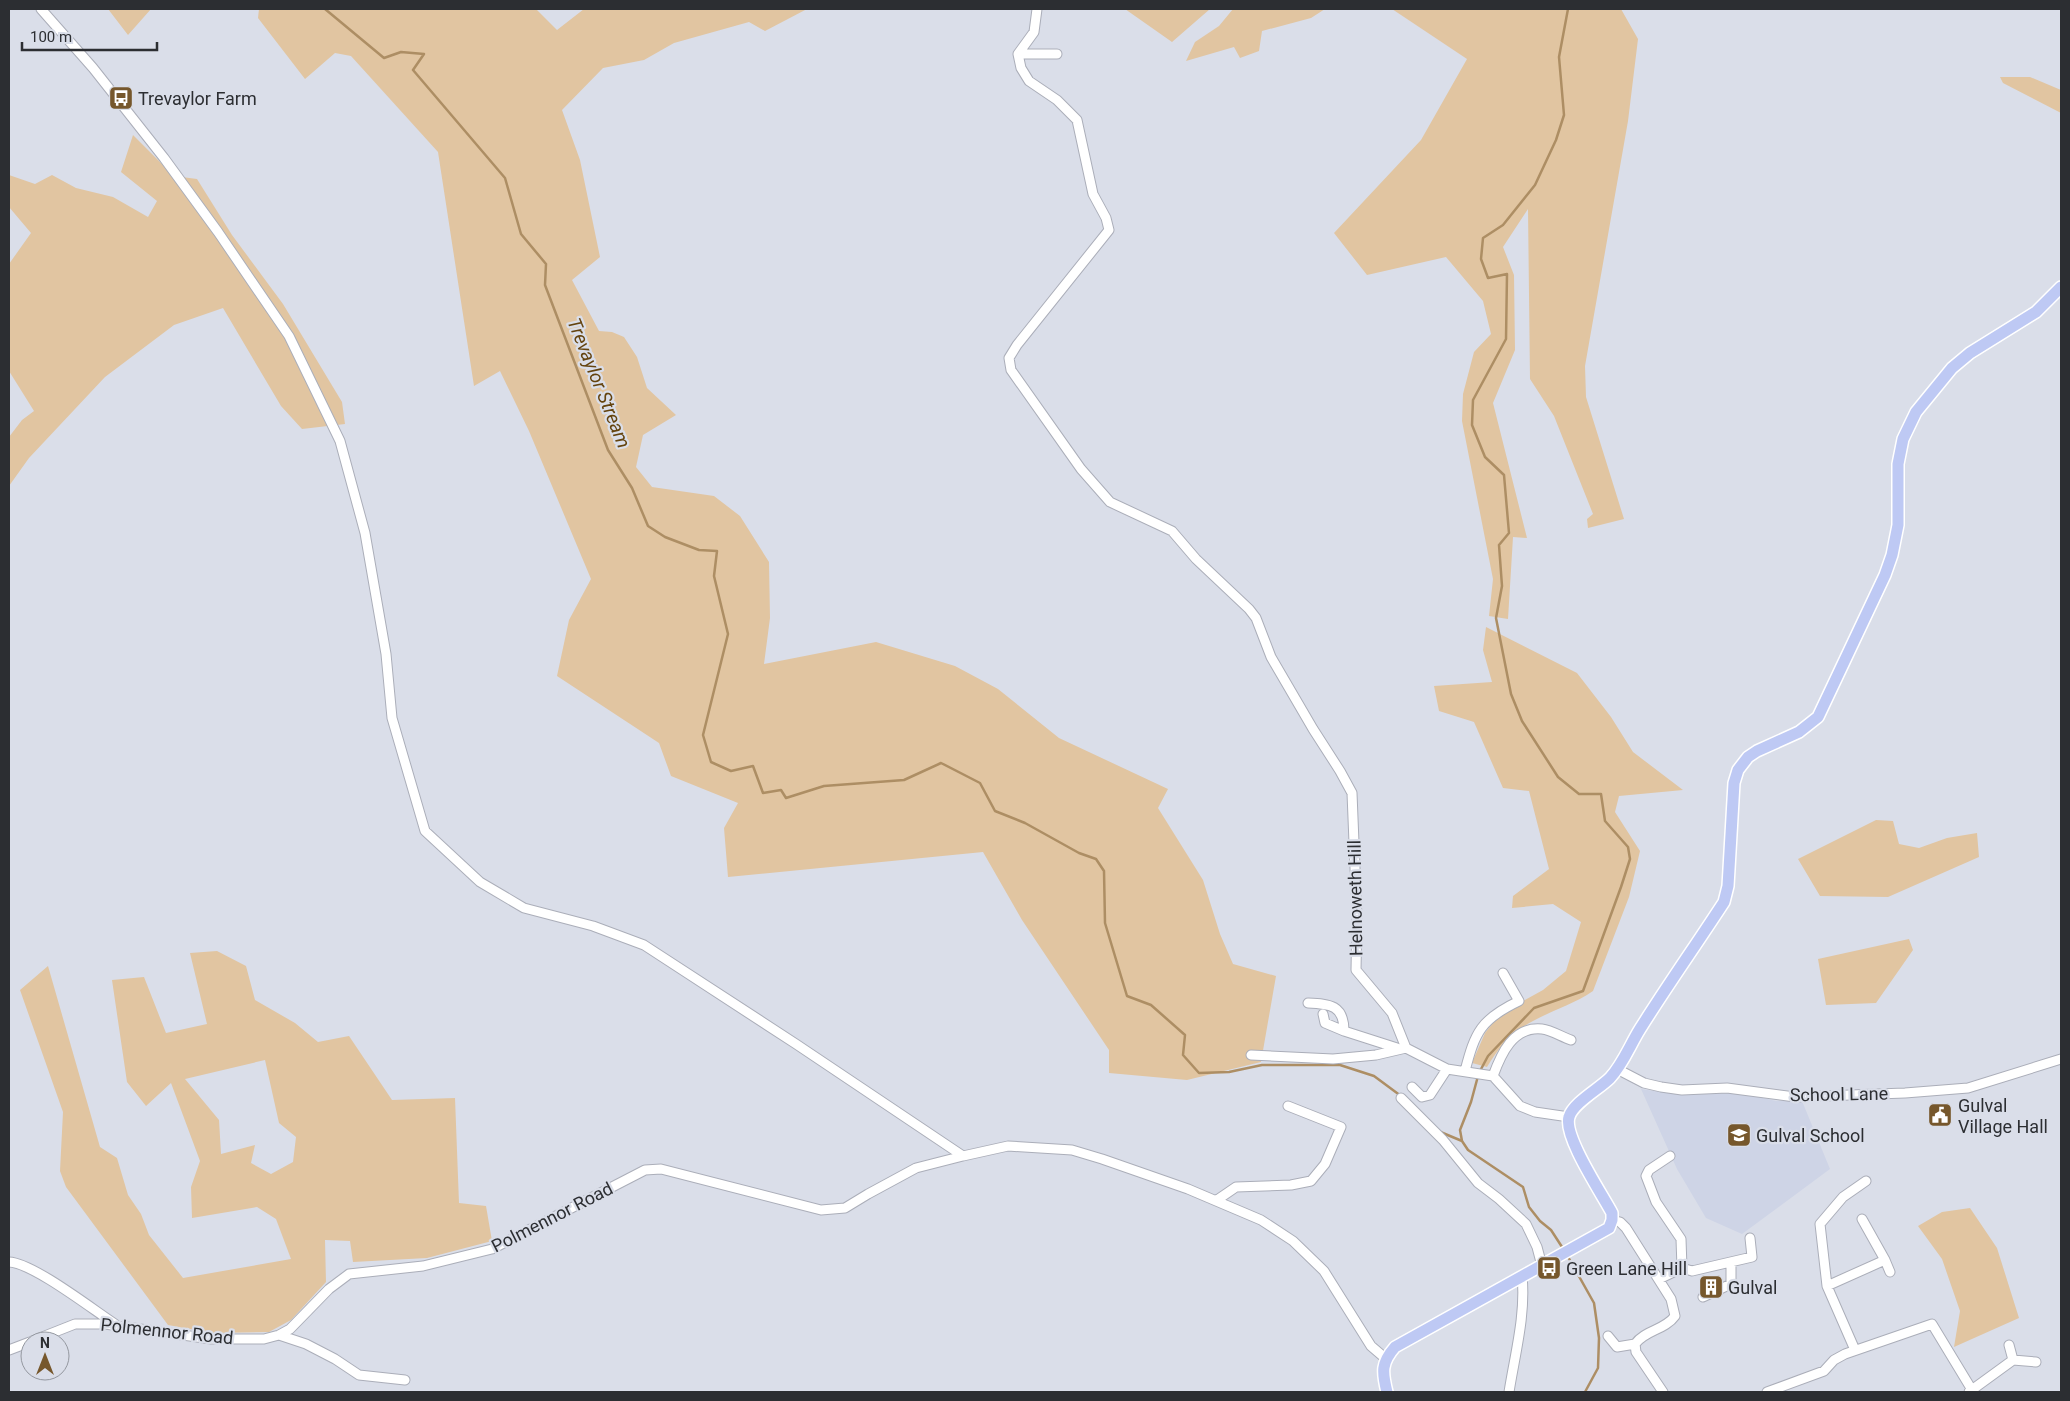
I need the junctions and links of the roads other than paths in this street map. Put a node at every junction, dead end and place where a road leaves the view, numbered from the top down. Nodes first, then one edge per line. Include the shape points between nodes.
1 (41, 9) edge
2 (1037, 9) edge
3 (1018, 54) junction
4 (1057, 54) dead end
5 (2061, 287) edge
6 (1503, 973) dead end
7 (1308, 1003) dead end
8 (1322, 1014) dead end
9 (1344, 1031) junction
10 (1571, 1040) dead end
11 (1402, 1048) junction
12 (1251, 1055) dead end
13 (2061, 1059) edge
14 (1447, 1068) junction
15 (1617, 1069) junction
16 (1470, 1072) junction
17 (1491, 1076) junction
18 (1412, 1087) dead end
19 (1402, 1098) dead end
20 (1288, 1106) dead end
21 (1569, 1117) junction
22 (963, 1156) junction
23 (1670, 1156) dead end
24 (1866, 1181) dead end
25 (1218, 1200) junction
26 (1862, 1219) dead end
27 (1612, 1220) junction
28 (1750, 1238) dead end
29 (1885, 1260) junction
30 (9, 1262) edge
31 (1731, 1263) junction
32 (1542, 1266) junction
33 (1682, 1268) junction
34 (1890, 1272) dead end
35 (1522, 1276) junction
36 (1659, 1279) junction
37 (1827, 1286) junction
38 (1703, 1297) dead end
39 (117, 1325) junction
40 (57, 1331) edge
41 (279, 1335) junction
42 (1608, 1336) dead end
43 (1635, 1344) junction
44 (2008, 1345) dead end
45 (1855, 1350) junction
46 (1385, 1358) junction
47 (2013, 1360) junction
48 (2036, 1362) dead end
49 (405, 1380) dead end
50 (1971, 1391) edge
51 (1387, 1392) edge
52 (1509, 1392) edge
53 (1664, 1392) edge
54 (1766, 1392) edge

1 - 22 street via 93,68 218,232 289,336 340,441 365,533 386,654 392,718 425,831 480,882 524,908 593,926 644,945
2 - 3 street via 1034,32
3 - 4 street
3 - 11 street, Helnoweth Hill via 1021,68 1029,81 1057,100 1077,120 1092,194 1109,230 1017,345 1009,358 1011,370 1081,469 1110,502 1172,531 1256,618 1270,656 1352,793 1356,970 1392,1013
5 - 15 main road via 2036,312 1952,368 1916,412 1903,440 1898,464 1898,525 1885,575 1818,717 1799,732 1757,751 1743,761 1738,770 1734,784 1728,886 1724,902 1639,1030
6 - 16 street via 1519,1001 1501,1009 1485,1022 1473,1041
7 - 9 street via 1331,1005 1338,1009
8 - 9 street via 1325,1023
9 - 11 street
10 - 17 street via 1543,1029 1528,1030 1510,1041
11 - 12 street via 1334,1058
11 - 14 street
13 - 15 street, School Lane via 1963,1089 1795,1097 1727,1088 1682,1090 1661,1087 1644,1083
14 - 16 street
14 - 18 street via 1430,1095 1422,1097
15 - 21 main road
16 - 17 street
17 - 21 street via 1520,1106 1535,1112
19 - 32 street via 1443,1140 1478,1183 1526,1224
20 - 25 street via 1341,1127 1325,1164 1311,1180 1292,1185 1236,1187
21 - 27 main road via 1569,1130 1612,1213
22 - 25 street, Polmennor Road via 1008,1146 1072,1150
22 - 41 street, Polmennor Road via 916,1168 845,1208 821,1210 661,1170 645,1170 492,1249 423,1266 349,1274 290,1329
23 - 33 street via 1648,1170 1646,1176 1656,1202 1681,1239
24 - 37 street via 1843,1196 1820,1224
25 - 46 street, Polmennor Road via 1260,1220 1293,1241 1324,1272 1371,1346
26 - 29 street
27 - 32 main road via 1609,1228
27 - 36 street via 1626,1228
28 - 31 street via 1752,1257
29 - 34 street
29 - 37 street
30 - 39 street via 16,1262 41,1275
31 - 33 street via 1721,1262 1692,1270
31 - 38 street via 1731,1284
32 - 35 main road
33 - 36 street
35 - 46 main road via 1420,1332 1395,1347
35 - 52 street via 1520,1326
36 - 43 street via 1671,1299 1675,1316 1671,1322 1641,1336
37 - 45 street
39 - 40 street, Polmennor Road via 75,1324
39 - 41 street, Polmennor Road via 211,1339 264,1339
41 - 49 street via 320,1351 359,1375
42 - 43 street via 1617,1347
43 - 53 street via 1636,1352
44 - 47 street
45 - 50 street via 1932,1324
45 - 54 street via 1834,1360 1824,1371
46 - 51 main road
47 - 48 street
47 - 50 street

